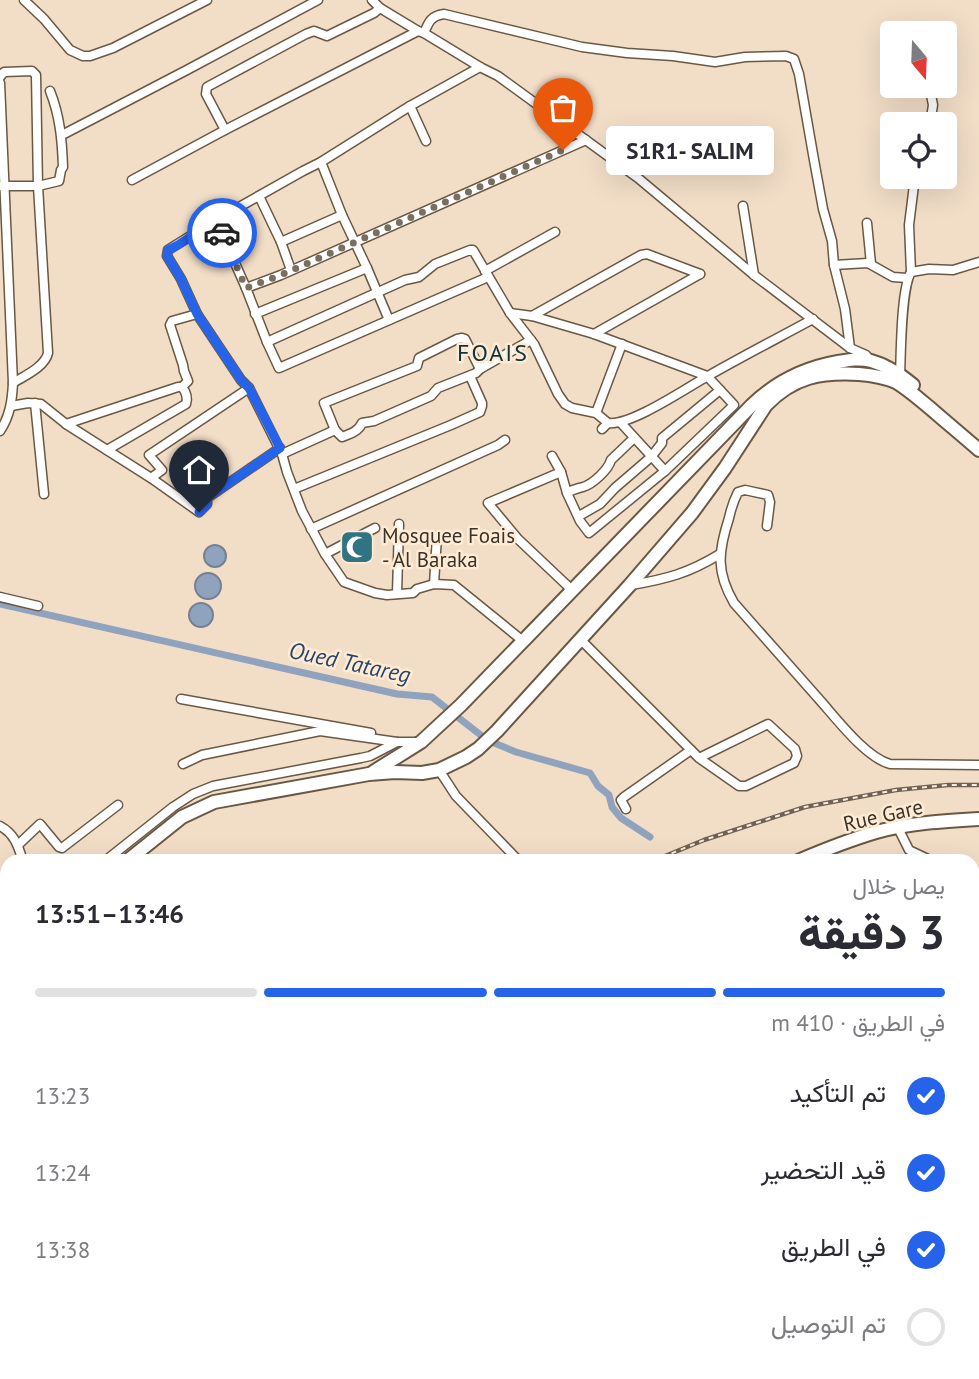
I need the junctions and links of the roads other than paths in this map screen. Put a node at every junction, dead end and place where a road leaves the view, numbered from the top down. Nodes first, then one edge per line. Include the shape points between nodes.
1 (24, 0) edge
2 (207, 0) edge
3 (318, 0) edge
4 (372, 0) edge
5 (380, 8) junction
6 (421, 32) junction
7 (480, 67) junction
8 (0, 77) edge
9 (0, 83) edge
10 (50, 91) dead end
11 (410, 106) junction
12 (225, 130) junction
13 (62, 135) junction
14 (586, 140) junction
15 (426, 141) dead end
16 (321, 162) junction
17 (132, 180) dead end
18 (2, 186) edge
19 (38, 186) junction
20 (914, 189) edge
21 (259, 196) junction
22 (743, 206) dead end
23 (342, 215) junction
24 (216, 220) junction
25 (867, 223) dead end
26 (555, 232) dead end
27 (281, 242) junction
28 (354, 242) junction
29 (979, 262) edge
30 (871, 264) junction
31 (834, 265) junction
32 (367, 268) junction
33 (291, 270) junction
34 (487, 274) junction
35 (754, 275) junction
36 (909, 275) junction
37 (246, 288) junction
38 (377, 294) junction
39 (510, 313) junction
40 (197, 314) junction
41 (256, 314) junction
42 (532, 316) junction
43 (813, 319) junction
44 (390, 320) junction
45 (594, 334) junction
46 (531, 340) junction
47 (267, 342) junction
48 (622, 344) junction
49 (852, 354) junction
50 (870, 361) junction
51 (480, 369) junction
52 (853, 374) junction
53 (867, 375) junction
54 (900, 375) junction
55 (470, 376) junction
56 (707, 376) junction
57 (13, 383) junction
58 (182, 387) junction
59 (249, 388) junction
60 (720, 390) junction
61 (35, 403) junction
62 (11, 406) junction
63 (596, 414) junction
64 (3, 421) edge
65 (621, 423) junction
66 (66, 424) junction
67 (335, 430) junction
68 (0, 431) edge
69 (634, 438) junction
70 (505, 440) dead end
71 (979, 441) edge
72 (107, 450) junction
73 (979, 450) edge
74 (281, 451) junction
75 (552, 456) dead end
76 (651, 457) junction
77 (665, 471) junction
78 (561, 472) junction
79 (151, 478) junction
80 (294, 489) junction
81 (567, 493) junction
82 (44, 494) dead end
83 (579, 516) junction
84 (399, 524) dead end
85 (767, 526) dead end
86 (375, 528) dead end
87 (311, 529) junction
88 (437, 536) dead end
89 (325, 554) junction
90 (720, 555) junction
91 (434, 584) junction
92 (629, 586) junction
93 (572, 590) junction
94 (397, 594) junction
95 (0, 597) edge
96 (38, 606) dead end
97 (581, 640) junction
98 (523, 641) junction
99 (181, 699) dead end
100 (426, 737) junction
101 (383, 740) junction
102 (397, 742) junction
103 (691, 750) junction
104 (699, 758) junction
105 (183, 764) dead end
106 (979, 765) edge
107 (439, 770) junction
108 (369, 774) junction
109 (118, 805) dead end
110 (626, 810) dead end
111 (979, 822) edge
112 (0, 826) edge
113 (900, 832) junction
114 (18, 845) junction
115 (21, 854) edge
116 (114, 854) edge
117 (136, 854) edge
118 (512, 854) edge
119 (816, 854) edge
120 (829, 854) edge
121 (917, 854) edge

1 - 2 street via 70,50 90,56
3 - 13 street
4 - 5 street
5 - 6 street
5 - 12 street via 327,36 314,31 306,34 207,87 206,94
6 - 7 street
6 - 12 street
6 - 31 street via 430,19 444,14 582,47 627,53 715,62 791,57 797,62
7 - 11 street
7 - 14 street
8 - 19 street via 4,72 32,71 36,75
9 - 18 street
10 - 13 street
11 - 15 street
11 - 16 street
12 - 17 street
13 - 19 street via 59,181
14 - 28 street
14 - 35 street
16 - 21 street
16 - 23 street
18 - 19 street
18 - 57 street
19 - 57 street via 48,353 43,363
20 - 36 street
21 - 24 street
21 - 27 street
22 - 35 street
23 - 27 street
23 - 28 street
24 - 37 street
24 - 40 street via 168,250
25 - 30 street
26 - 34 street
27 - 33 street
28 - 32 street
28 - 33 street
29 - 36 street
30 - 31 street
30 - 36 street via 893,277
31 - 49 street
32 - 38 street
32 - 41 street
33 - 37 street
34 - 38 street via 470,250
34 - 39 street
34 - 44 street
35 - 43 street
36 - 54 street
37 - 41 street
38 - 44 street
38 - 47 street
39 - 42 street
39 - 46 street
40 - 58 street via 170,325 188,381
40 - 59 street
41 - 47 street
42 - 45 street
42 - 45 street via 641,255 700,274
43 - 49 street
43 - 56 street
44 - 47 street via 279,368
45 - 48 street
46 - 51 street
46 - 63 street via 565,404
48 - 56 street
48 - 63 street
49 - 50 main road
49 - 52 main road
49 - 93 main road via 807,369 762,395
50 - 53 main road
50 - 54 main road
51 - 55 street
51 - 67 street via 466,339 457,340 419,358 417,366 324,404
52 - 53 main road
52 - 92 main road via 813,376 774,397 710,490
53 - 73 main road via 904,388
54 - 71 main road
55 - 67 street via 362,423 342,437
55 - 80 street via 482,406 477,414
56 - 60 street
56 - 65 street
57 - 62 street
58 - 66 street
58 - 72 street via 186,404
59 - 74 street
59 - 79 street via 149,455 162,470
60 - 76 street via 662,438
60 - 77 street via 734,405
61 - 62 street
61 - 66 street
61 - 82 street
62 - 64 street
63 - 65 street via 605,426
64 - 68 street
65 - 69 street
66 - 72 street
67 - 74 street
69 - 76 street
69 - 81 street via 599,475
70 - 87 street
72 - 79 street
74 - 79 street via 207,498 199,512
74 - 80 street
75 - 78 street
76 - 77 street
76 - 83 street
77 - 83 street via 589,533
78 - 81 street
78 - 93 street via 488,503 517,539
80 - 87 street
81 - 83 street
84 - 94 street
85 - 90 street via 768,495 740,490
86 - 89 street
87 - 89 street
88 - 91 street
89 - 94 street via 344,582 375,593
90 - 92 street via 681,575
90 - 106 street via 723,578 734,603 863,748 890,764
91 - 94 street
91 - 98 street via 454,585
92 - 97 main road
93 - 98 main road
95 - 96 street
97 - 103 street
97 - 107 main road via 497,732 478,749
98 - 100 main road
99 - 101 street via 364,731
100 - 102 street
100 - 108 main road
101 - 102 street
101 - 105 street via 320,731 209,754
102 - 116 street via 370,756 213,786 173,807
103 - 104 street
103 - 110 street via 624,797
104 - 104 street via 768,724 797,756 794,763 746,786 738,786
107 - 108 main road
107 - 118 street via 456,796
108 - 117 main road via 214,802 182,817
109 - 114 street via 62,848 40,824
111 - 113 main road, Rue Gare
111 - 119 main road, Rue Gare via 927,823 878,832
112 - 114 street
113 - 120 main road, Rue Gare
113 - 121 street via 909,850
114 - 115 street

